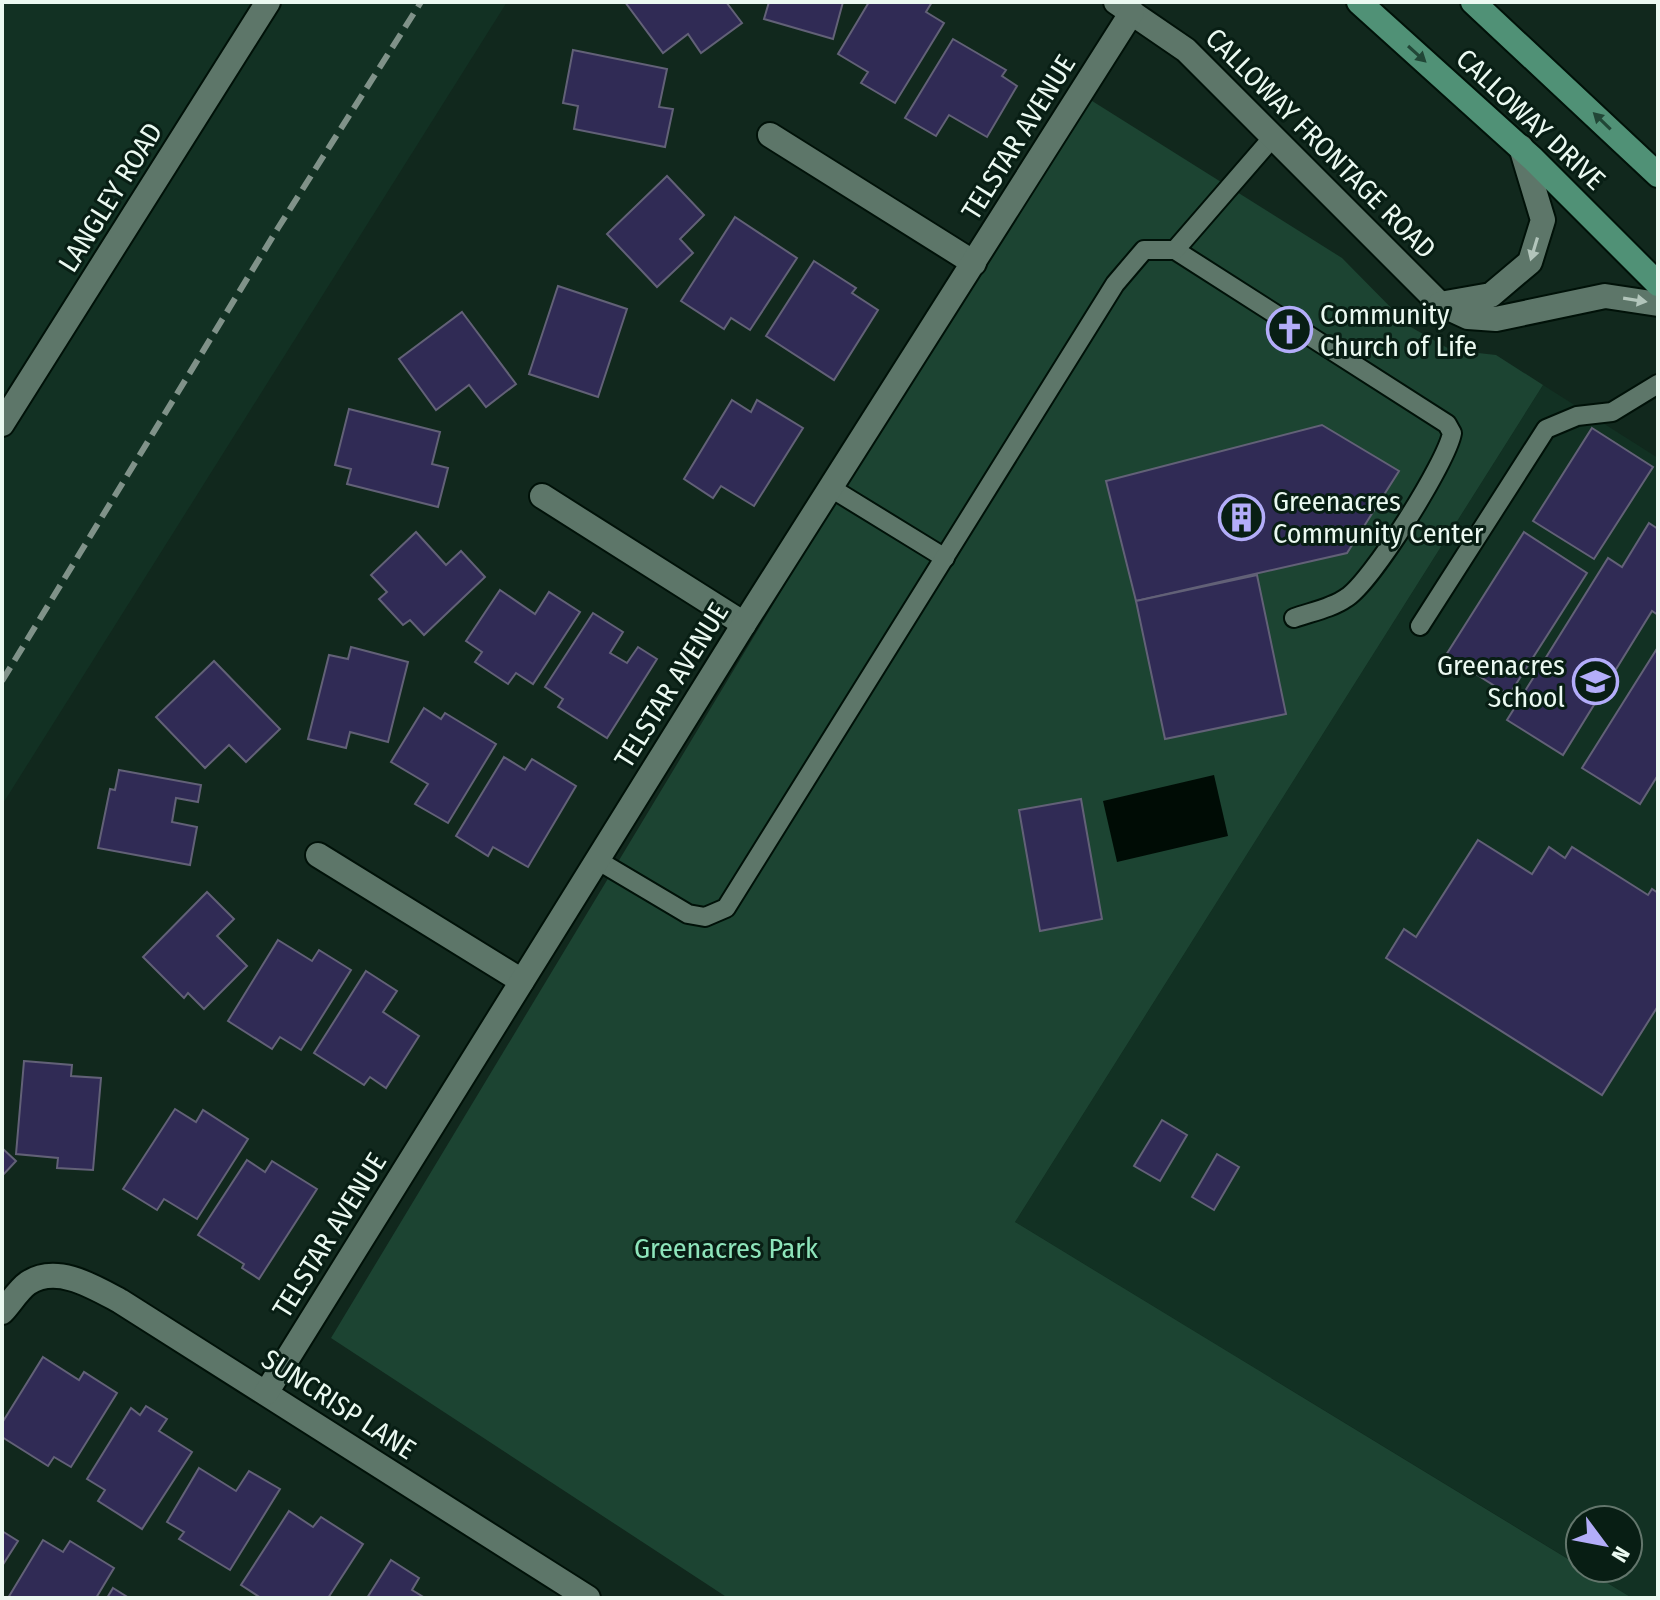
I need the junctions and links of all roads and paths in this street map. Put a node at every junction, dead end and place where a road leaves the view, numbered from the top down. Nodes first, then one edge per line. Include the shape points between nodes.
1 (268, 2) edge
2 (1359, 2) edge
3 (1473, 2) edge
4 (1124, 7) edge
5 (770, 135) dead end
6 (1273, 137) junction
7 (1521, 147) junction
8 (1658, 175) edge
9 (1175, 250) junction
10 (974, 263) junction
11 (1658, 284) edge
12 (1440, 304) junction
13 (1658, 304) edge
14 (1658, 384) edge
15 (2, 424) edge
16 (831, 488) junction
17 (542, 496) dead end
18 (945, 558) junction
19 (1294, 618) dead end
20 (744, 624) junction
21 (1420, 626) dead end
22 (318, 855) dead end
23 (597, 860) junction
24 (522, 981) junction
25 (2, 1312) edge
26 (266, 1393) junction
27 (588, 1598) edge

1 - 15 street, LANGLEY ROAD
2 -> 7 main road, CALLOWAY DRIVE
8 -> 3 main road, CALLOWAY DRIVE
4 - 6 street, CALLOWAY FRONTAGE ROAD via 1186,50
4 - 10 street, TELSTAR AVENUE
5 - 10 street
6 - 9 lane
6 - 12 street, CALLOWAY FRONTAGE ROAD
7 - 11 main road, CALLOWAY DRIVE
7 -> 12 street via 1543,220 1530,262 1491,295
9 - 18 lane via 1144,250 1115,284
9 - 19 lane via 1447,424 1452,433 1441,465 1368,576 1346,599
10 - 16 street, TELSTAR AVENUE
12 -> 13 street, CALLOWAY FRONTAGE ROAD via 1468,317 1496,319 1605,296
14 - 21 lane via 1612,412 1577,416 1546,429
16 - 18 lane
16 - 20 street, TELSTAR AVENUE
17 - 20 street
18 - 23 lane via 726,908 705,917 688,914
20 - 23 street, TELSTAR AVENUE
22 - 24 street
23 - 24 street, TELSTAR AVENUE
24 - 26 street, TELSTAR AVENUE
25 - 26 street, SUNCRISP LANE via 28,1283 50,1274 86,1283
26 - 27 street, SUNCRISP LANE

